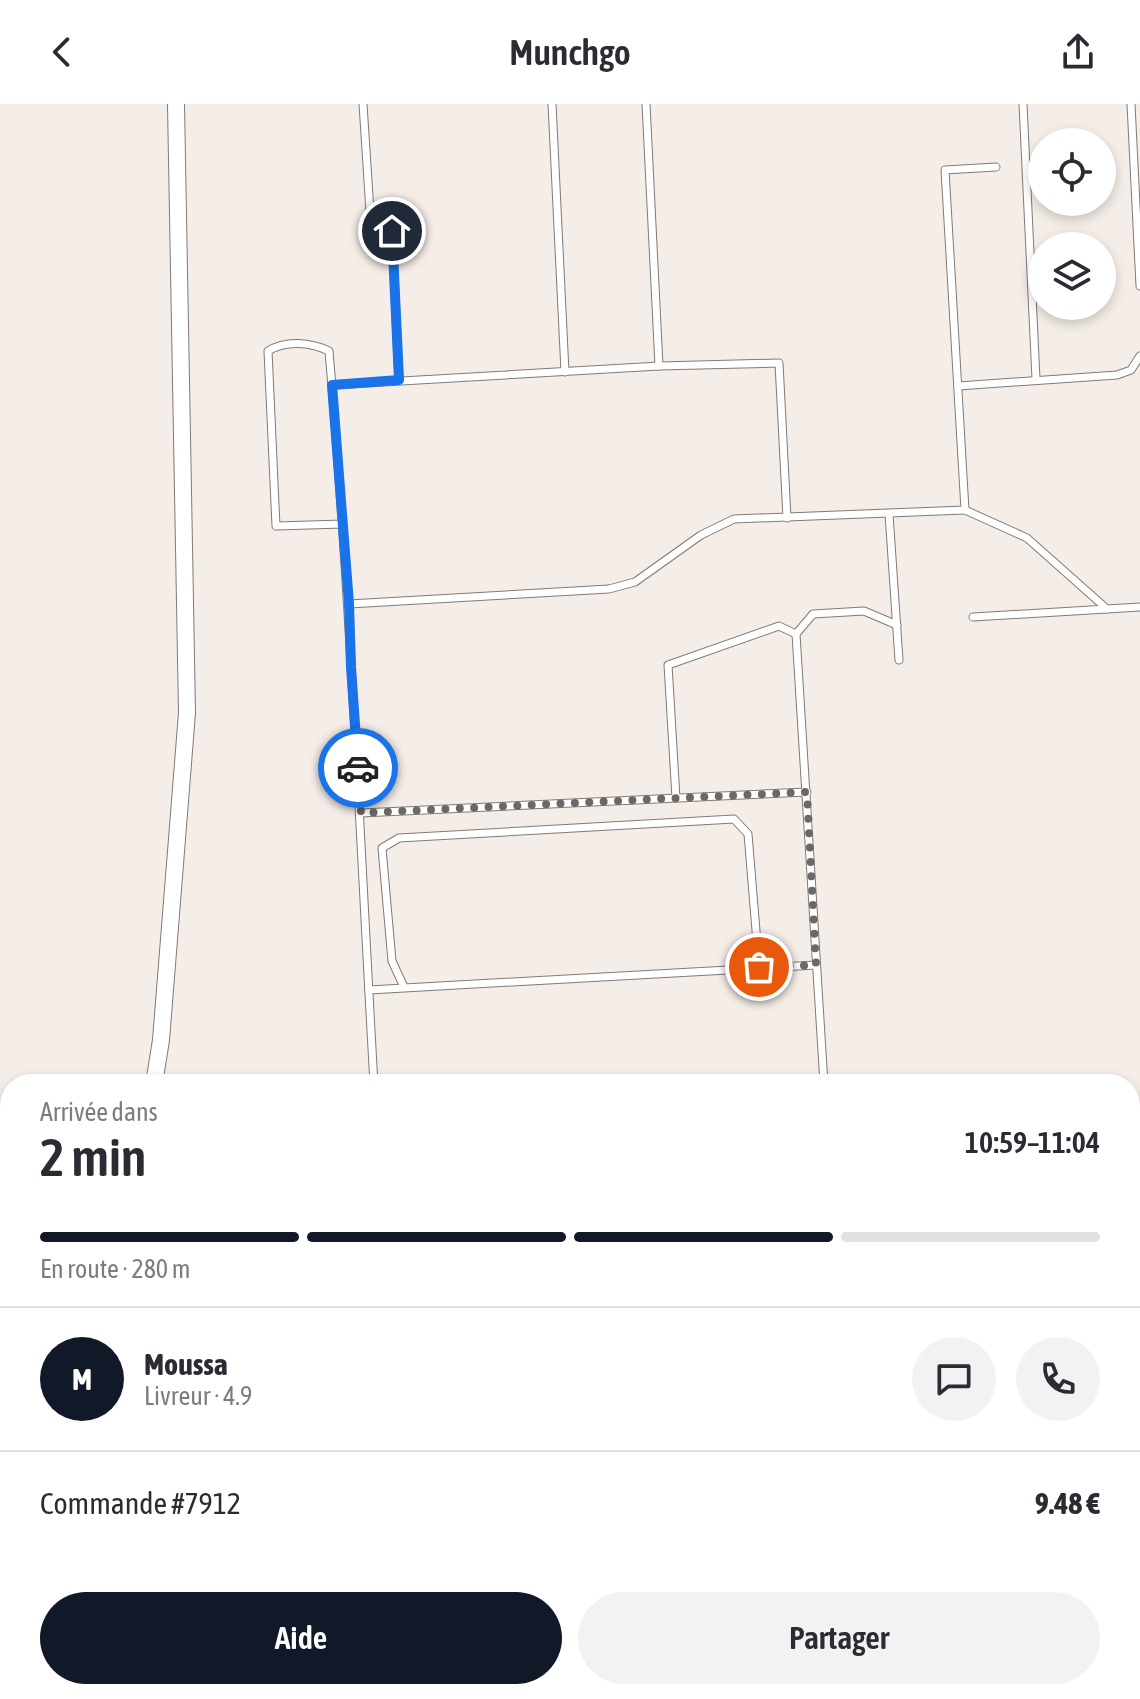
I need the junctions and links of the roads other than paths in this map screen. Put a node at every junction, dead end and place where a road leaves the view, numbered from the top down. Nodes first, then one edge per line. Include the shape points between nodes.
1 (176, 104) edge
2 (363, 104) edge
3 (552, 104) edge
4 (646, 104) edge
5 (1023, 104) edge
6 (1131, 104) edge
7 (996, 167) dead end
8 (1140, 286) edge
9 (1140, 356) edge
10 (659, 366) junction
11 (565, 372) junction
12 (1036, 379) junction
13 (399, 380) junction
14 (332, 385) junction
15 (958, 386) junction
16 (965, 510) junction
17 (889, 514) junction
18 (787, 518) junction
19 (343, 524) junction
20 (349, 604) junction
21 (1140, 607) edge
22 (1107, 609) junction
23 (973, 617) dead end
24 (897, 625) junction
25 (796, 634) junction
26 (899, 660) dead end
27 (807, 792) junction
28 (676, 798) junction
29 (361, 813) junction
30 (816, 965) junction
31 (759, 967) junction
32 (404, 987) junction
33 (369, 990) junction
34 (156, 1074) edge
35 (373, 1074) edge
36 (823, 1074) edge

1 - 34 street via 187,713
2 - 13 lane via 368,205 372,217 391,225 392,231
3 - 11 lane
4 - 10 lane
5 - 12 lane
6 - 8 lane
7 - 15 lane via 945,170
9 - 12 lane via 1131,370 1117,375
10 - 11 lane
10 - 18 lane via 779,363
11 - 13 lane
12 - 15 lane
13 - 14 lane
14 - 19 lane
14 - 19 lane via 329,351 314,344 278,344 268,351 276,526
15 - 16 lane
16 - 17 lane
16 - 22 lane via 1027,538
17 - 18 lane
17 - 24 lane
18 - 20 lane via 734,519 701,535 635,582 609,589
19 - 20 lane
20 - 29 lane
21 - 22 lane
22 - 23 lane
24 - 25 lane via 864,611 813,614
24 - 26 lane
25 - 27 lane
25 - 28 lane via 779,626 668,665
27 - 28 lane
27 - 30 lane
28 - 29 lane
29 - 33 lane
30 - 31 lane
30 - 36 lane
31 - 32 lane
31 - 32 lane via 748,834 734,819 399,838 382,848 392,961
32 - 33 lane
33 - 35 lane

